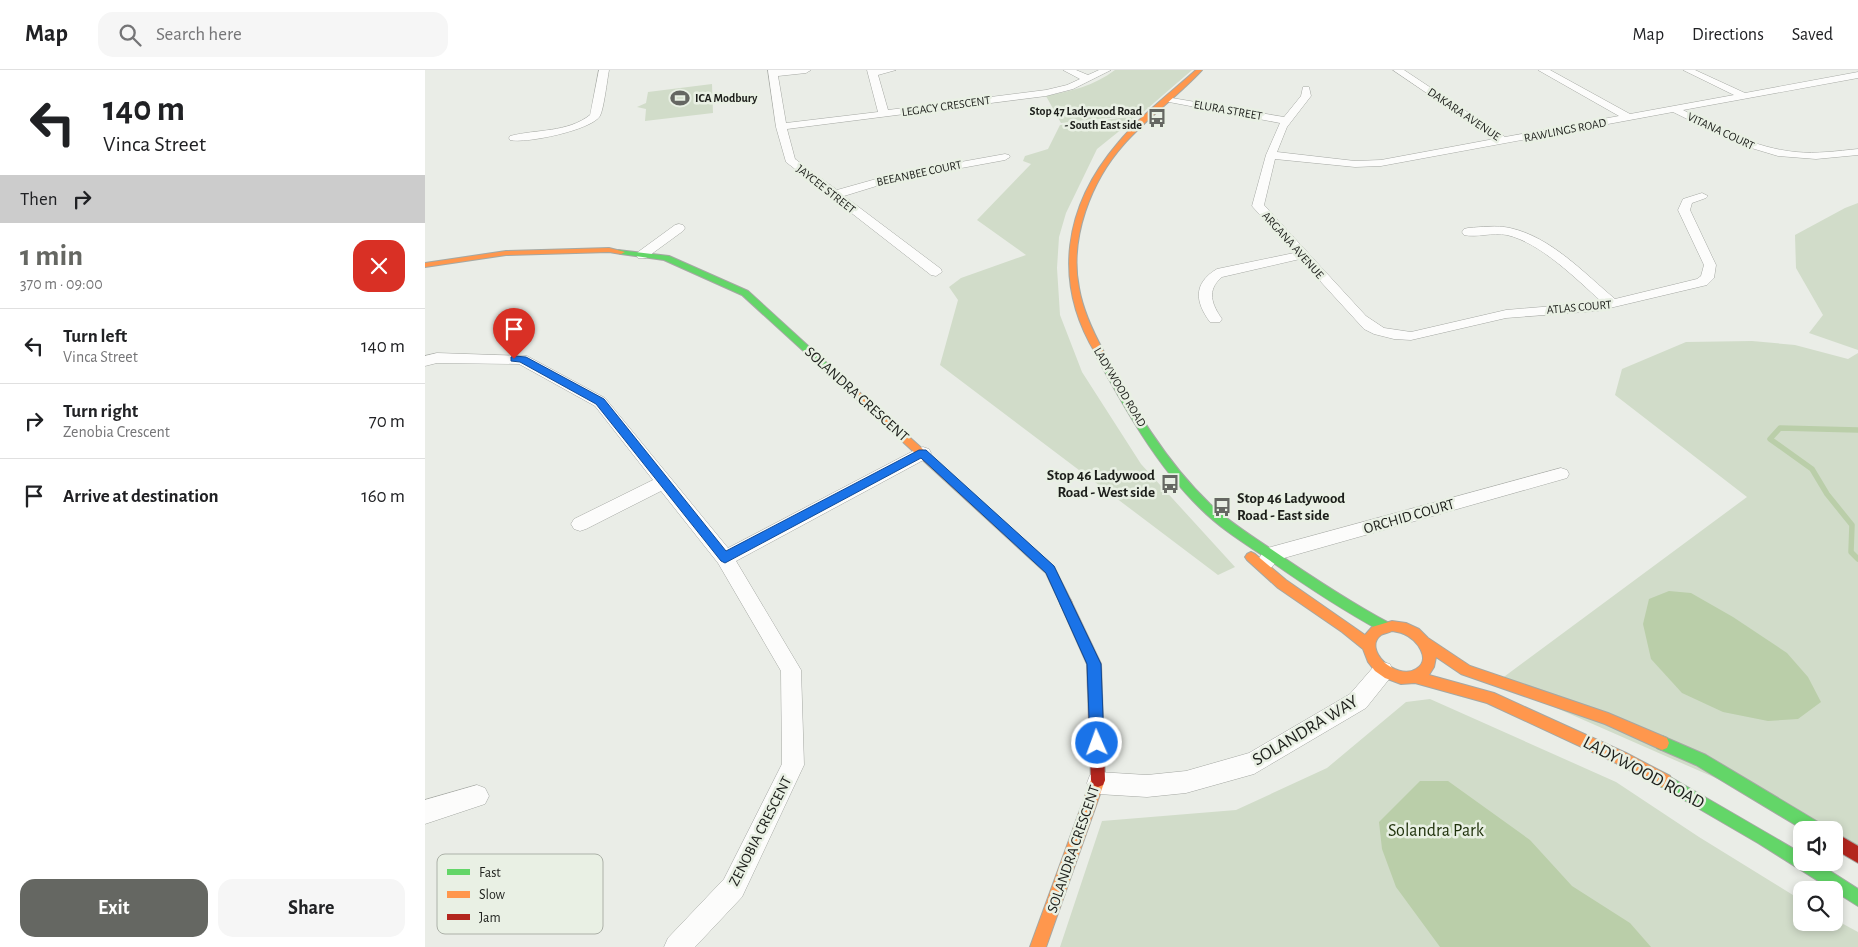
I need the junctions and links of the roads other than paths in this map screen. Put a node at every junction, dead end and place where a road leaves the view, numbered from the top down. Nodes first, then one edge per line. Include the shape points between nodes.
1 (604, 70) edge
2 (806, 70) edge
3 (891, 70) edge
4 (1068, 70) edge
5 (1106, 70) edge
6 (1199, 70) edge
7 (1398, 70) edge
8 (1543, 70) edge
9 (1688, 70) edge
10 (1832, 70) edge
11 (774, 72) edge
12 (872, 72) edge
13 (1853, 76) edge
14 (1089, 79) junction
15 (1305, 89) dead end
16 (1744, 96) junction
17 (1169, 99) junction
18 (1674, 109) junction
19 (885, 114) junction
20 (1630, 118) junction
21 (1287, 121) junction
22 (781, 127) junction
23 (514, 138) dead end
24 (1504, 141) junction
25 (1858, 152) edge
26 (1271, 154) junction
27 (1005, 157) dead end
28 (834, 195) junction
29 (1702, 196) dead end
30 (679, 228) dead end
31 (1468, 232) dead end
32 (643, 255) junction
33 (1302, 256) junction
34 (425, 265) edge
35 (937, 272) dead end
36 (1613, 304) junction
37 (1215, 319) dead end
38 (1379, 331) joint
39 (429, 364) edge
40 (923, 453) junction
41 (1561, 474) dead end
42 (664, 482) junction
43 (580, 524) dead end
44 (725, 558) junction
45 (1267, 561) junction
46 (1385, 627) junction
47 (1425, 642) junction
48 (1369, 646) junction
49 (1383, 670) junction
50 (1415, 677) junction
51 (1098, 783) junction
52 (477, 796) dead end
53 (425, 812) edge
54 (1803, 821) edge
55 (1843, 846) edge
56 (1858, 855) edge
57 (1858, 898) edge
58 (677, 947) edge
59 (1039, 947) edge

1 - 23 street via 595,116 591,120 573,128
2 - 11 street
3 - 12 street
4 - 14 street
5 - 14 street, LEGACY CRESCENT
6 - 17 street, LADYWOOD ROAD
7 - 24 street, DAKARA AVENUE
8 - 20 street
9 - 16 street
10 - 13 street
11 - 22 street, JAYCEE STREET
12 - 19 street
13 - 16 street, RAWLINGS ROAD
14 - 19 street, LEGACY CRESCENT via 1046,93
15 - 21 street, ARGANA AVENUE via 1306,96
16 - 18 street, RAWLINGS ROAD
17 - 21 street, ELURA STREET
17 - 45 street, LADYWOOD ROAD via 1115,149 1099,173 1076,237 1072,266 1079,306 1101,360 1164,459 1217,517
18 - 20 street, RAWLINGS ROAD
18 - 25 street, VITANA COURT via 1735,140 1780,154 1815,156
19 - 22 street, LEGACY CRESCENT
20 - 24 street, RAWLINGS ROAD
21 - 26 street, ARGANA AVENUE
22 - 28 street, JAYCEE STREET via 788,158
24 - 26 street, RAWLINGS ROAD via 1373,163
26 - 33 street, ARGANA AVENUE via 1259,206
27 - 28 street, BEEANBEE COURT via 894,177
28 - 35 street, JAYCEE STREET
29 - 36 street, ATLAS COURT via 1687,201 1683,210 1710,265 1707,278 1687,287
30 - 32 street
31 - 36 street via 1500,230 1539,245
32 - 34 street, SOLANDRA CRESCENT via 609,250 507,252
32 - 40 street, SOLANDRA CRESCENT via 666,258 745,293
33 - 37 street via 1213,276 1207,290 1206,305
33 - 38 street, ARGANA AVENUE via 1361,320
36 - 38 street, ATLAS COURT via 1506,314 1411,336
39 - 42 street, ZENOBIA CRESCENT via 522,360 600,402
40 - 44 street
40 - 51 street, SOLANDRA CRESCENT via 1050,570 1094,664
41 - 45 street, ORCHID COURT
42 - 43 street
42 - 44 street, ZENOBIA CRESCENT
44 - 58 street, ZENOBIA CRESCENT via 791,670 793,765 733,888
45 - 46 street, LADYWOOD ROAD
45 - 48 street, LADYWOOD ROAD via 1281,584
46 - 47 street via 1403,627
46 - 48 street via 1371,638
47 - 50 street via 1430,660 1427,668
47 - 54 street, LADYWOOD ROAD via 1466,670 1608,719 1701,760
48 - 49 street via 1371,655
49 - 50 street via 1398,678
49 - 51 street, SOLANDRA WAY via 1357,701 1254,763 1176,783 1147,786
50 - 57 street, LADYWOOD ROAD via 1489,697 1621,758 1763,838
51 - 59 street, SOLANDRA CRESCENT
52 - 53 street
55 - 56 street

